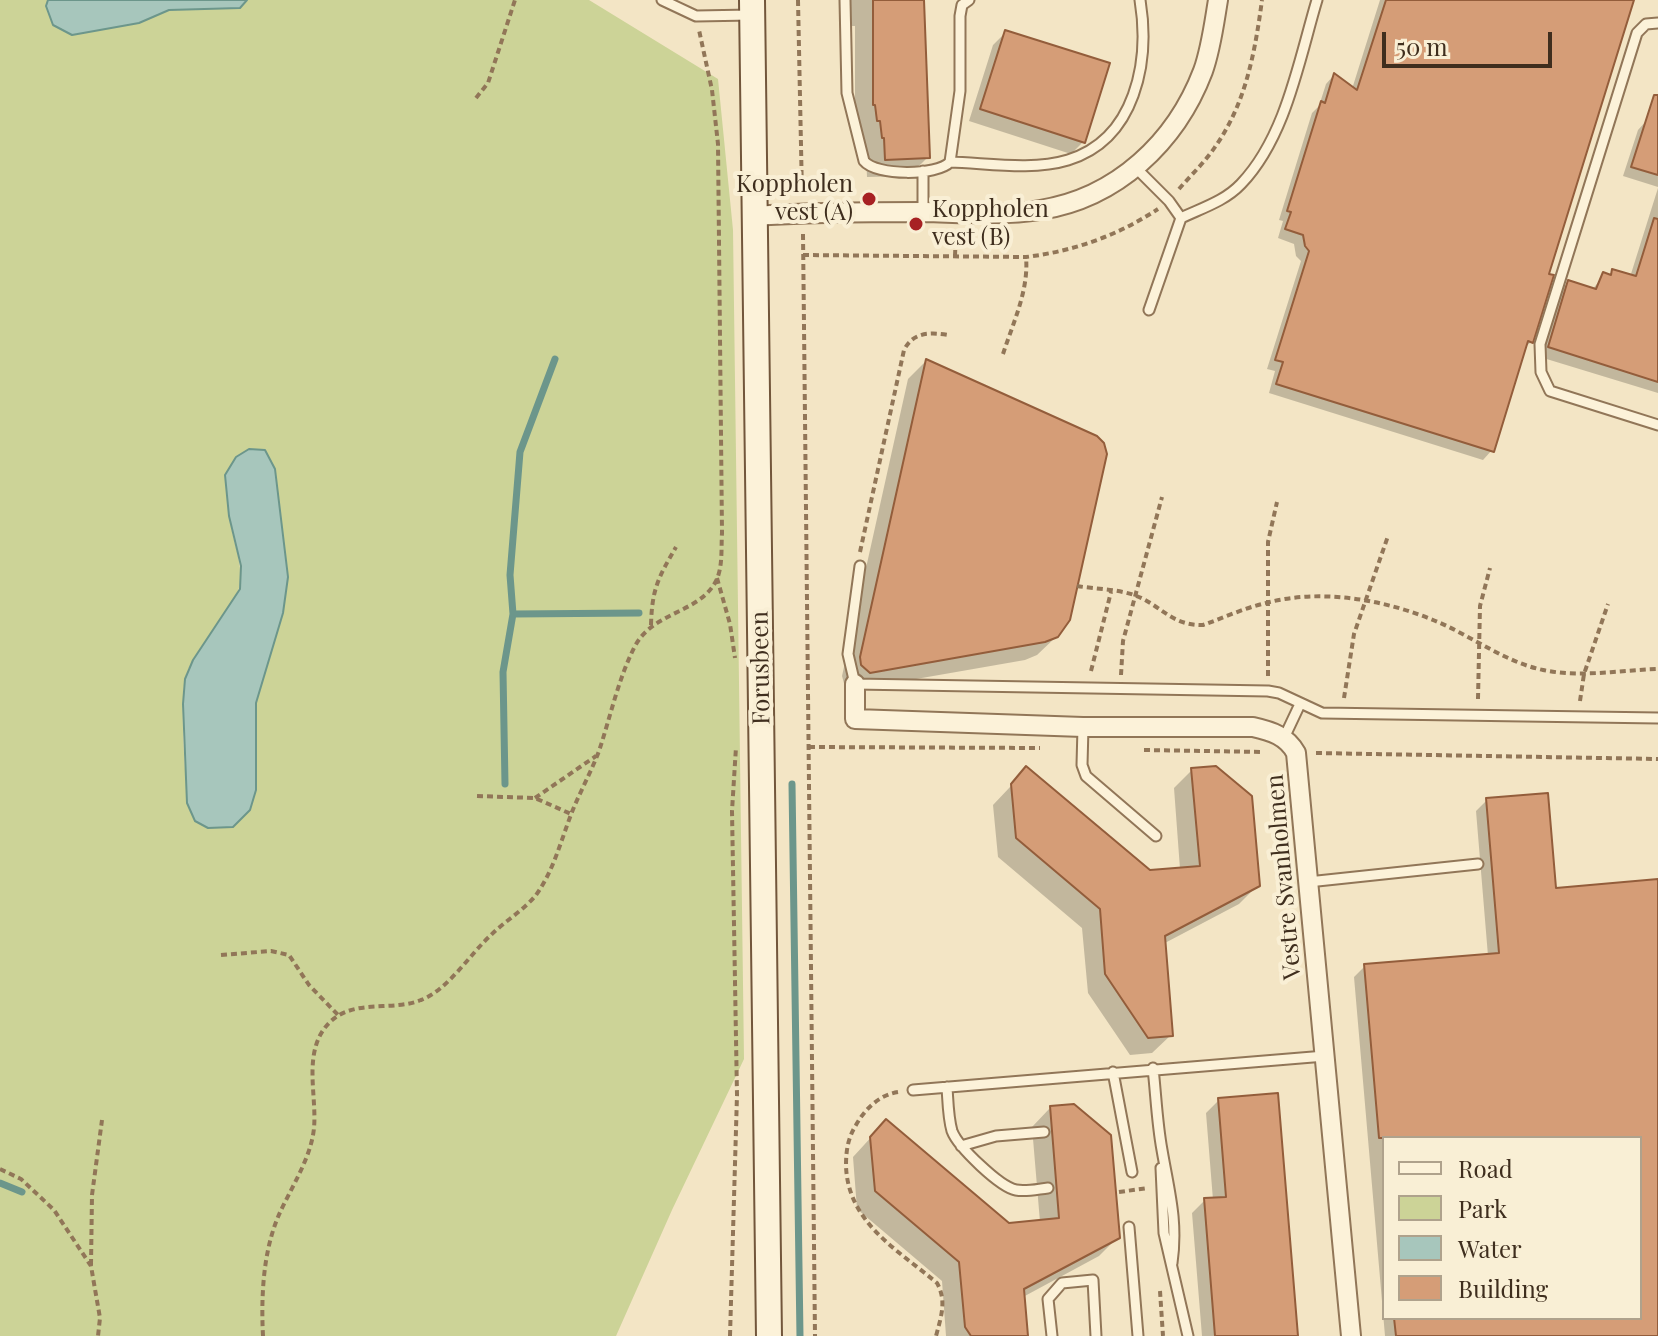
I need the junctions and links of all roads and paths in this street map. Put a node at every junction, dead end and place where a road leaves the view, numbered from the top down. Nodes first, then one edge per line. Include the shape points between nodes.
1 (515, 0) edge
2 (662, 0) edge
3 (798, 0) edge
4 (845, 0) edge
5 (969, 0) edge
6 (1140, 0) edge
7 (1218, 0) edge
8 (1317, 0) edge
9 (752, 8) edge
10 (696, 16) junction
11 (1658, 23) edge
12 (476, 98) dead end
13 (950, 162) junction
14 (1136, 168) junction
15 (923, 171) junction
16 (923, 212) junction
17 (803, 213) junction
18 (755, 216) junction
19 (1181, 218) junction
20 (1026, 257) dead end
21 (1149, 310) dead end
22 (948, 335) dead end
23 (1003, 354) dead end
24 (1658, 425) edge
25 (1162, 497) dead end
26 (1277, 502) dead end
27 (1388, 536) dead end
28 (676, 547) dead end
29 (860, 566) joint
30 (1490, 568) dead end
31 (717, 578) junction
32 (1077, 586) dead end
33 (1111, 592) junction
34 (1135, 595) junction
35 (1365, 601) junction
36 (1267, 602) junction
37 (1608, 604) dead end
38 (651, 625) junction
39 (1480, 645) junction
40 (736, 664) dead end
41 (1658, 669) edge
42 (1584, 674) junction
43 (855, 684) junction
44 (1090, 690) junction
45 (1121, 690) junction
46 (1268, 691) junction
47 (1300, 704) junction
48 (1344, 713) junction
49 (1478, 714) junction
50 (1580, 716) junction
51 (1658, 718) edge
52 (1083, 727) junction
53 (736, 743) dead end
54 (1279, 745) junction
55 (808, 747) junction
56 (1082, 748) junction
57 (1130, 749) dead end
58 (1312, 753) dead end
59 (597, 755) junction
60 (1658, 759) edge
61 (477, 796) dead end
62 (535, 798) junction
63 (571, 814) junction
64 (1156, 836) dead end
65 (1478, 864) dead end
66 (1308, 882) junction
67 (221, 955) dead end
68 (339, 1016) junction
69 (1325, 1056) junction
70 (1153, 1068) junction
71 (1113, 1072) junction
72 (947, 1087) junction
73 (913, 1090) joint
74 (102, 1120) dead end
75 (1044, 1132) dead end
76 (961, 1146) junction
77 (0, 1169) edge
78 (1132, 1172) dead end
79 (1048, 1188) dead end
80 (1151, 1188) dead end
81 (1119, 1192) dead end
82 (1129, 1227) dead end
83 (91, 1266) junction
84 (98, 1336) edge
85 (263, 1336) edge
86 (730, 1336) edge
87 (769, 1336) edge
88 (815, 1336) edge
89 (936, 1336) edge
90 (1052, 1336) edge
91 (1096, 1336) edge
92 (1138, 1336) edge
93 (1188, 1336) edge
94 (1351, 1336) edge

1 - 12 path via 488,83
2 - 10 lane
3 - 17 path
4 - 15 lane via 847,93 864,161 876,171
5 - 13 lane via 960,16 961,81
6 - 13 lane via 1143,66 1133,95 1104,139 1067,160
7 - 14 street via 1204,69 1186,108 1166,139
8 - 19 lane via 1286,103 1255,165 1220,200
9 - 10 lane
9 - 18 main road, Forusbeen
10 - 31 path via 718,144 722,533
11 - 24 lane via 1646,24 1637,33 1540,344 1541,372 1550,391
13 - 15 lane via 939,170
14 - 16 street via 1102,190 1044,209
14 - 19 lane
15 - 16 lane
16 - 17 street
17 - 18 street
17 - 55 path
18 - 87 main road, Forusbeen
19 - 21 lane
20 - 23 path via 1026,278
22 - 29 path via 925,334 904,350
25 - 34 path
26 - 36 path via 1268,542
27 - 35 path
28 - 38 path via 652,594
29 - 43 lane via 848,654
30 - 39 path via 1482,595
31 - 38 path via 695,602
31 - 40 path
32 - 33 path
33 - 34 path
33 - 44 path via 1092,660
34 - 36 path via 1177,622 1192,625
34 - 45 path via 1123,641
35 - 36 path via 1322,596
35 - 39 path via 1439,622
35 - 48 path via 1349,659
36 - 46 path
37 - 42 path
38 - 59 path via 633,649
39 - 42 path via 1541,670
39 - 49 path
41 - 42 path
42 - 50 path
43 - 44 lane
43 - 52 street, Vestre Svanholmen via 855,719
44 - 45 lane
45 - 46 lane
46 - 47 lane
47 - 48 lane via 1322,713
47 - 54 lane
48 - 49 lane
49 - 50 lane
50 - 51 lane
52 - 54 street, Vestre Svanholmen via 1253,727 1269,730
52 - 56 lane
53 - 86 path via 732,811 737,1095
54 - 57 path
54 - 66 street, Vestre Svanholmen via 1296,753
55 - 56 path
55 - 88 path
56 - 64 lane via 1086,776
58 - 60 path
59 - 62 path
59 - 63 path
61 - 62 path
62 - 63 path
63 - 68 path via 557,856 535,896 456,973 423,1000
65 - 66 lane
66 - 69 street, Vestre Svanholmen
67 - 68 path via 289,955
68 - 85 path via 320,1036 313,1057 314,1128 265,1264
69 - 70 lane
69 - 94 street, Vestre Svanholmen
70 - 71 lane
70 - 93 lane via 1173,1203 1172,1263
71 - 72 lane
71 - 78 lane
72 - 73 lane
72 - 76 lane via 953,1135
73 - 89 path via 891,1093 862,1114 849,1136 847,1182 866,1223 937,1283 944,1305
74 - 83 path via 92,1195
75 - 76 lane via 996,1136
76 - 79 lane via 1005,1186 1024,1191
77 - 83 path via 21,1179 54,1210
80 - 81 path
82 - 92 lane
83 - 84 path
90 - 91 lane via 1048,1299 1062,1283 1093,1280

